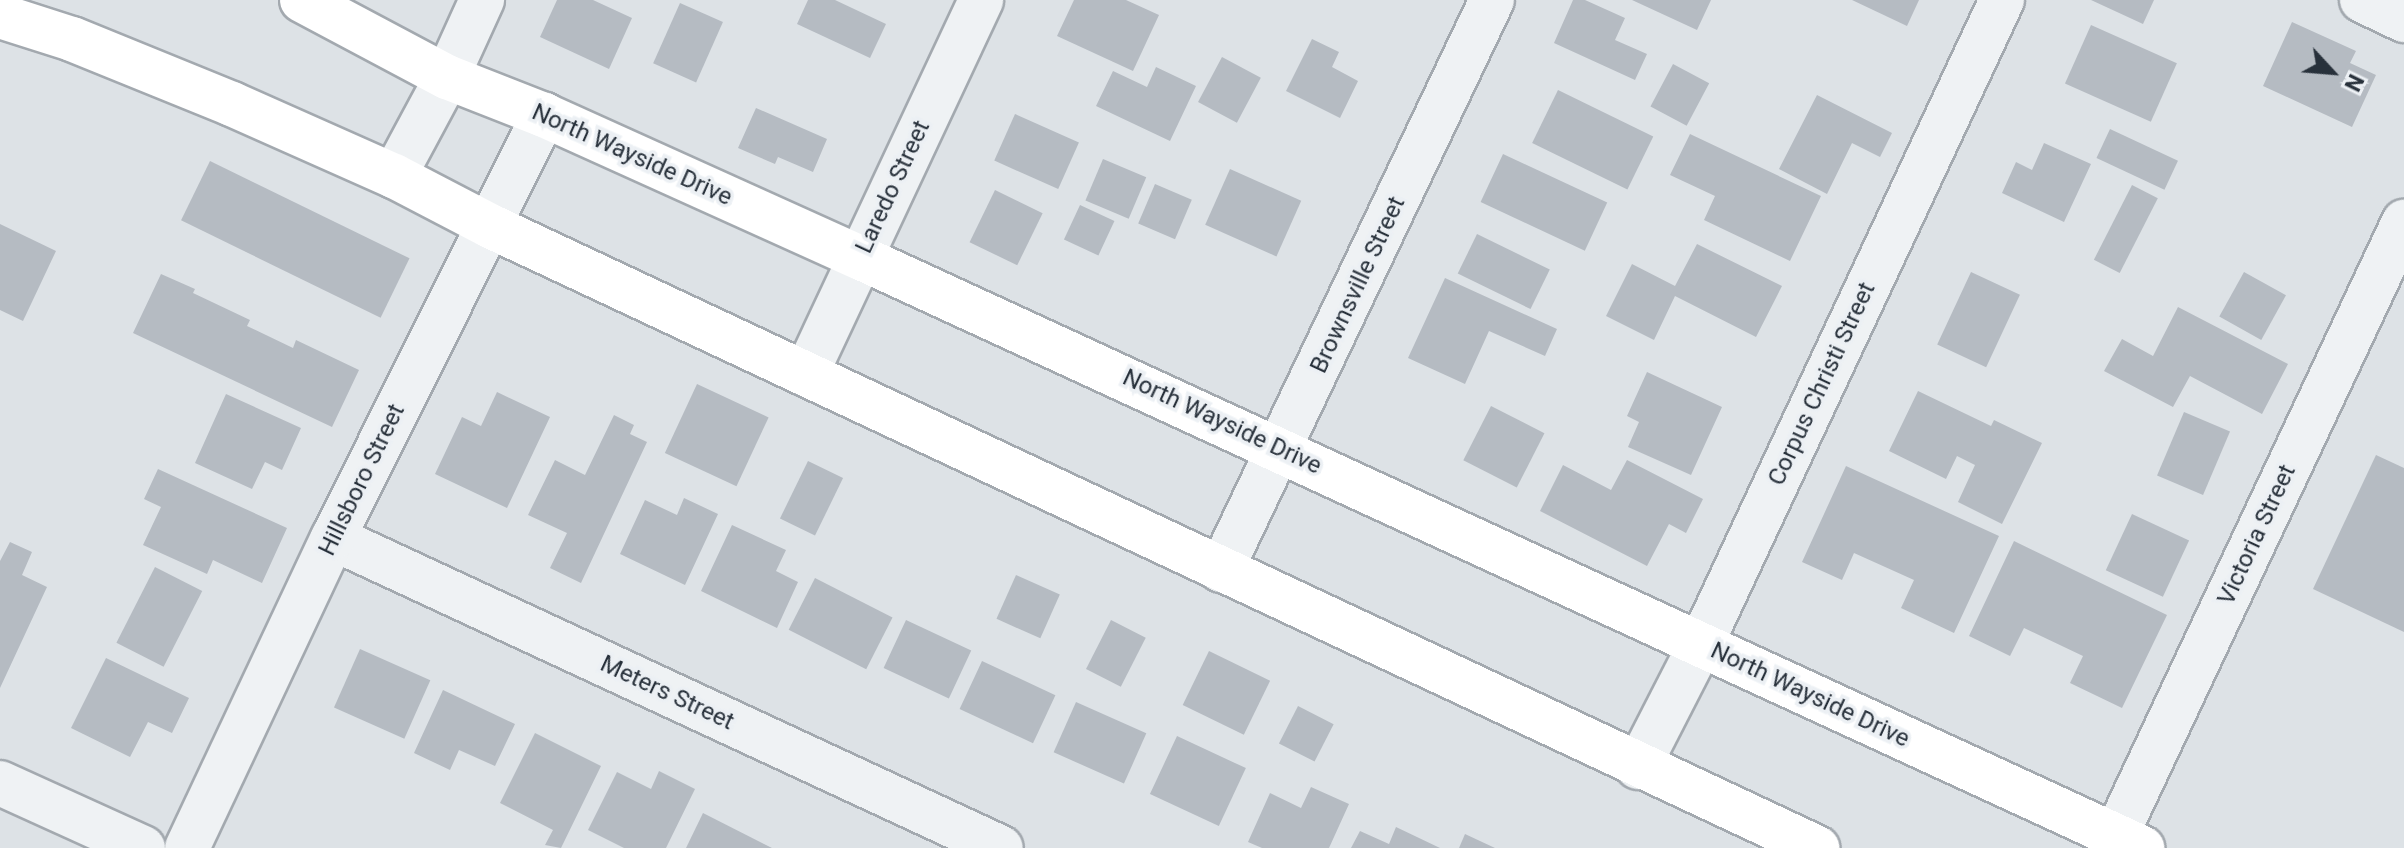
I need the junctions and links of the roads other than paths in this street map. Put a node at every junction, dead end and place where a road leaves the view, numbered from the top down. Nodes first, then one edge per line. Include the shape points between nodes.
1 (302, 0) edge
2 (482, 0) edge
3 (981, 0) edge
4 (1492, 0) edge
5 (2002, 0) edge
6 (2362, 0) edge
7 (0, 16) edge
8 (2404, 20) edge
9 (447, 77) junction
10 (544, 115) junction
11 (394, 176) junction
12 (2404, 222) edge
13 (490, 226) junction
14 (859, 257) junction
15 (806, 374) junction
16 (1280, 449) junction
17 (333, 538) junction
18 (1221, 570) junction
19 (1701, 644) junction
20 (1638, 767) junction
21 (0, 783) edge
22 (2122, 844) edge
23 (143, 848) edge
24 (187, 848) edge
25 (1001, 848) edge
26 (1817, 848) edge

1 - 9 main road, North Wayside Drive
2 - 9 street
3 - 14 street, Laredo Street
4 - 16 street, Brownsville Street
5 - 19 street, Corpus Christi Street
6 - 8 street
7 - 11 main road via 72,39
9 - 10 main road, North Wayside Drive
9 - 11 street
10 - 13 street, Hillsboro Street
10 - 14 main road, North Wayside Drive
11 - 13 main road
12 - 22 street, Victoria Street
13 - 15 main road
13 - 17 street, Hillsboro Street
14 - 15 street, Laredo Street
14 - 16 main road, North Wayside Drive
15 - 18 main road
16 - 18 street, Brownsville Street
16 - 19 main road, North Wayside Drive
17 - 24 street, Hillsboro Street
17 - 25 street, Meters Street
18 - 20 main road
19 - 20 street, Corpus Christi Street
19 - 22 main road, North Wayside Drive
20 - 26 main road
21 - 23 street

